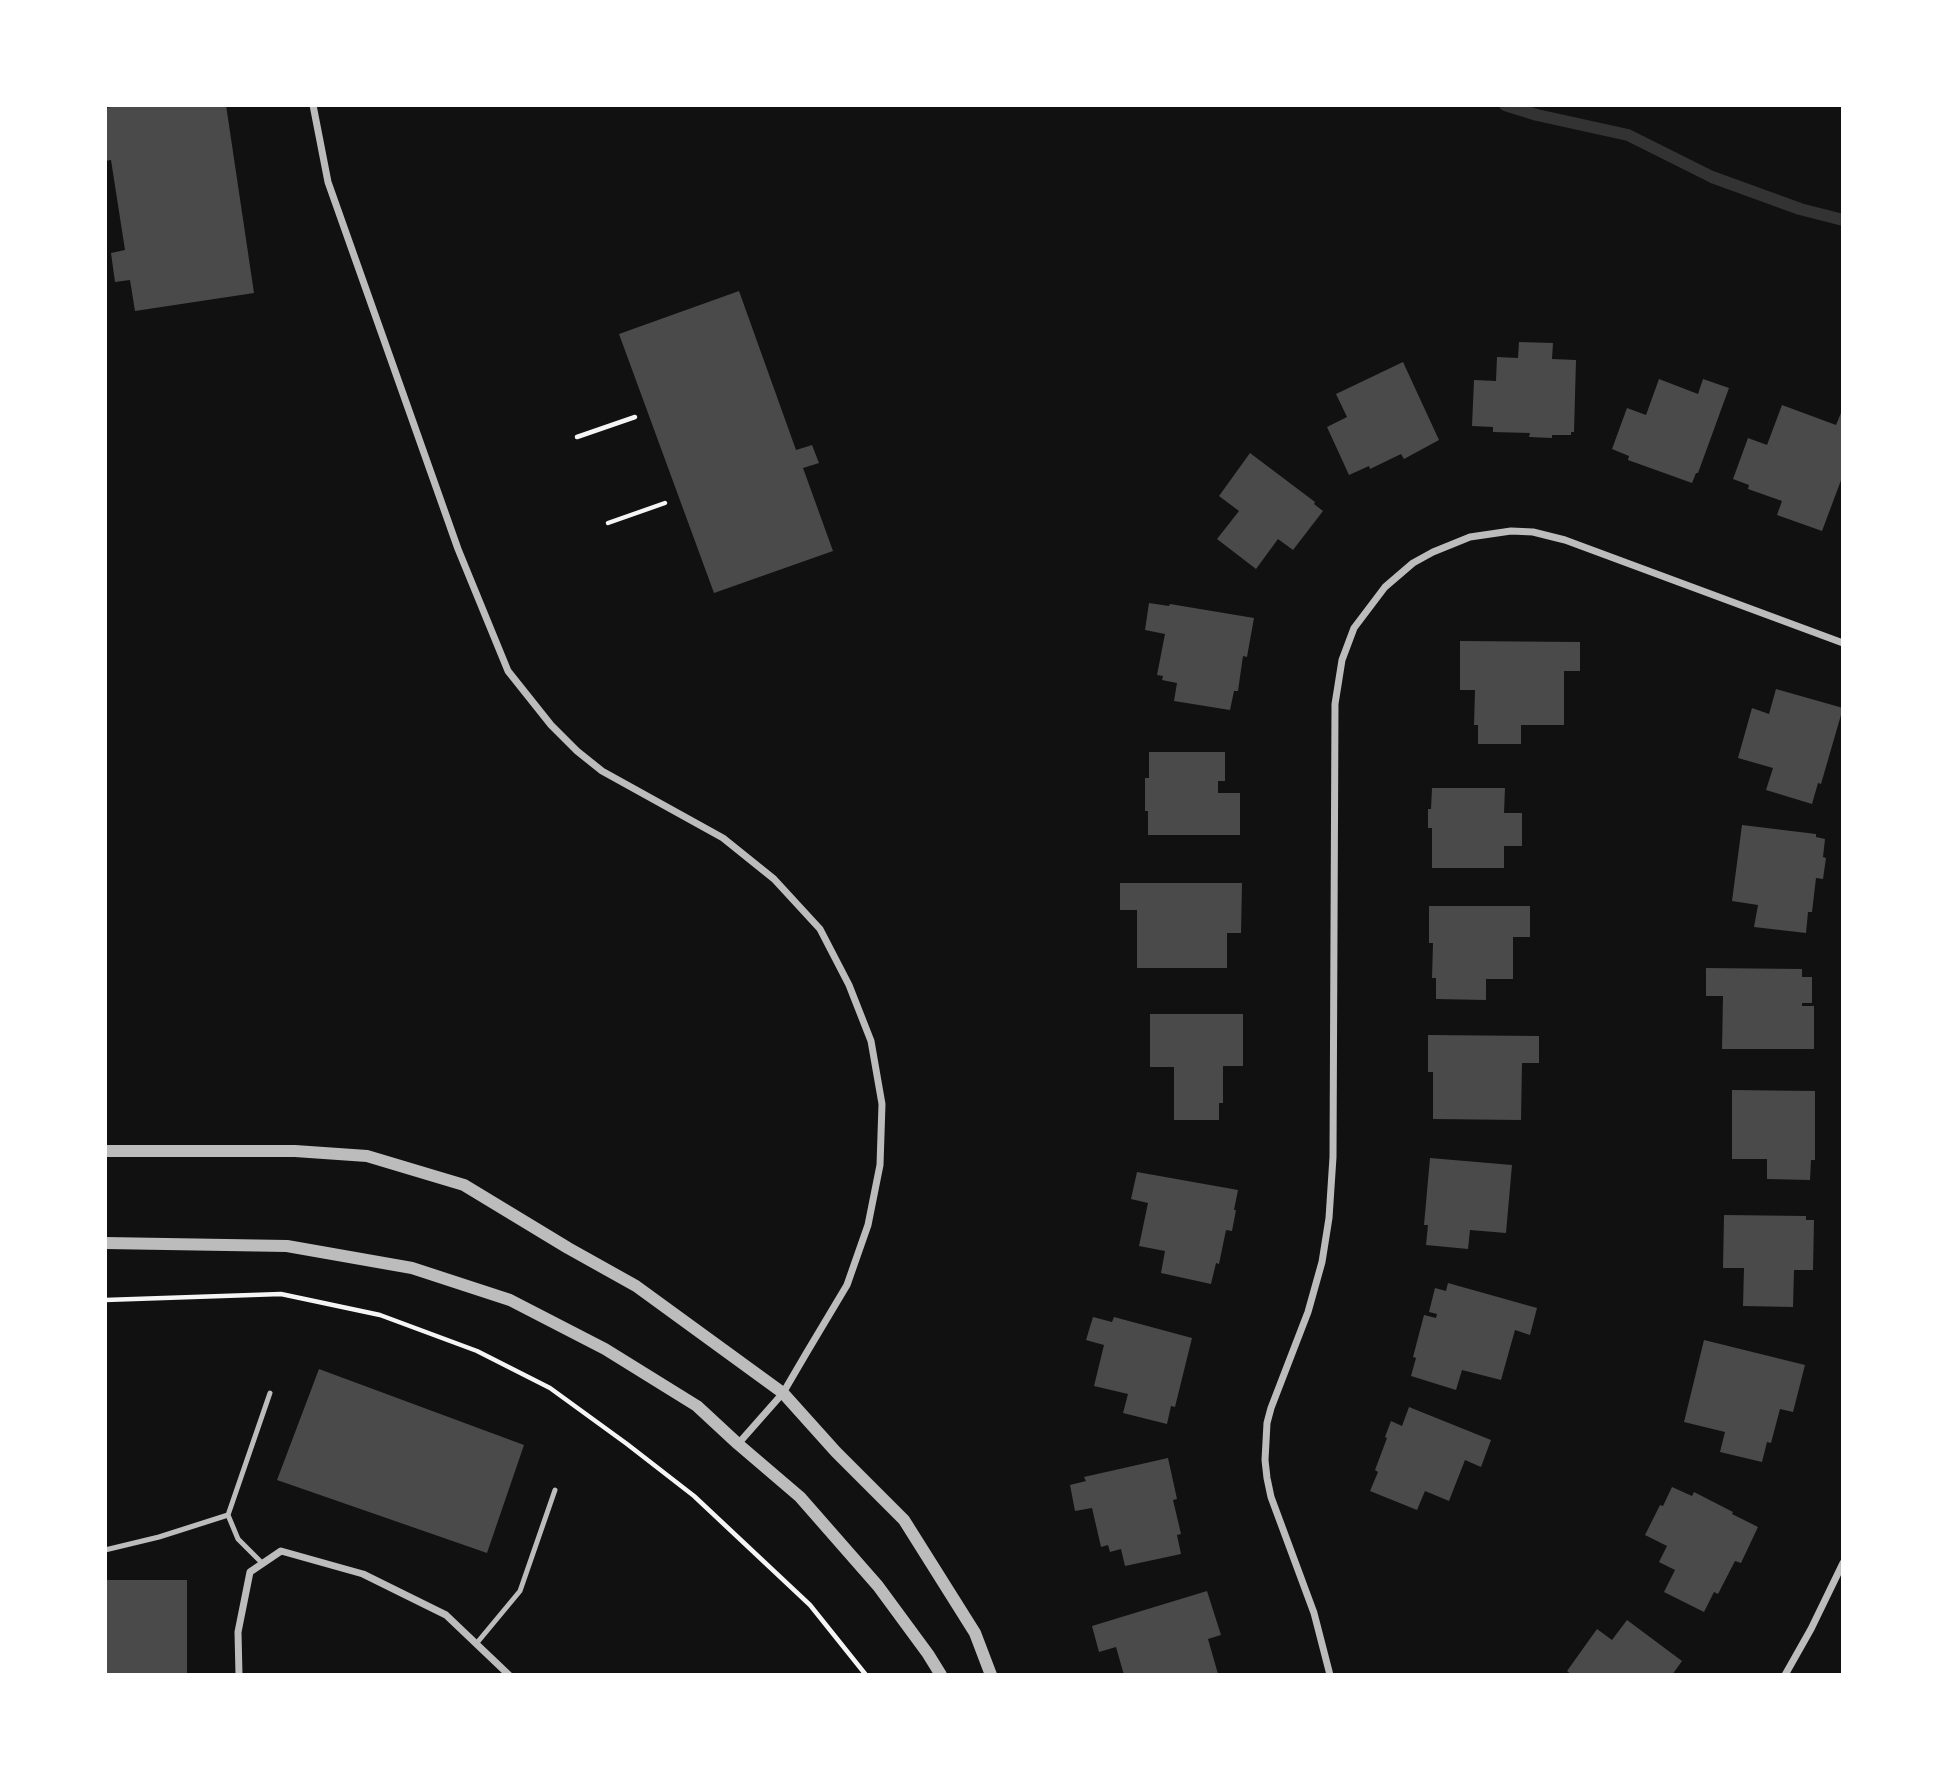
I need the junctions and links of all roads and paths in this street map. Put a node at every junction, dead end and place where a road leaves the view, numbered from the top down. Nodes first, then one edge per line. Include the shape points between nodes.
1 (313, 105) edge
2 (635, 417) dead end
3 (577, 437) dead end
4 (665, 503) dead end
5 (608, 523) dead end
6 (1843, 643) edge
7 (105, 1151) edge
8 (105, 1243) edge
9 (105, 1300) edge
10 (783, 1392) junction
11 (270, 1393) dead end
12 (738, 1444) junction
13 (555, 1490) dead end
14 (228, 1515) junction
15 (105, 1550) edge
16 (1843, 1563) edge
17 (263, 1564) junction
18 (477, 1644) junction
19 (239, 1675) edge
20 (509, 1675) edge
21 (866, 1675) edge
22 (941, 1675) edge
23 (991, 1675) edge
24 (1329, 1675) edge
25 (1785, 1675) edge

1 - 10 street via 328,182 458,549 508,671 551,725 602,771 723,838 774,879 820,929 871,1041 882,1104 880,1165 868,1226 847,1285
2 - 3 path
4 - 5 path
6 - 24 street via 1565,540 1511,531 1470,537 1413,563 1385,587 1354,628 1342,660 1335,704 1329,1218 1312,1299 1271,1408 1266,1440 1271,1497 1314,1613
7 - 10 street via 295,1151 367,1156 464,1185 636,1286
8 - 12 street via 286,1246 412,1268 510,1300 605,1349 697,1406
9 - 21 path via 281,1294 380,1315 477,1351 550,1388 694,1496 810,1605
10 - 12 street
10 - 23 street via 904,1520 975,1633
11 - 14 lane
12 - 22 street via 800,1497 844,1546
13 - 18 lane via 520,1591
14 - 15 lane
14 - 17 lane via 238,1539
16 - 25 street
17 - 18 street via 281,1551 363,1574 446,1615
17 - 19 street via 250,1572 238,1632
18 - 20 street

